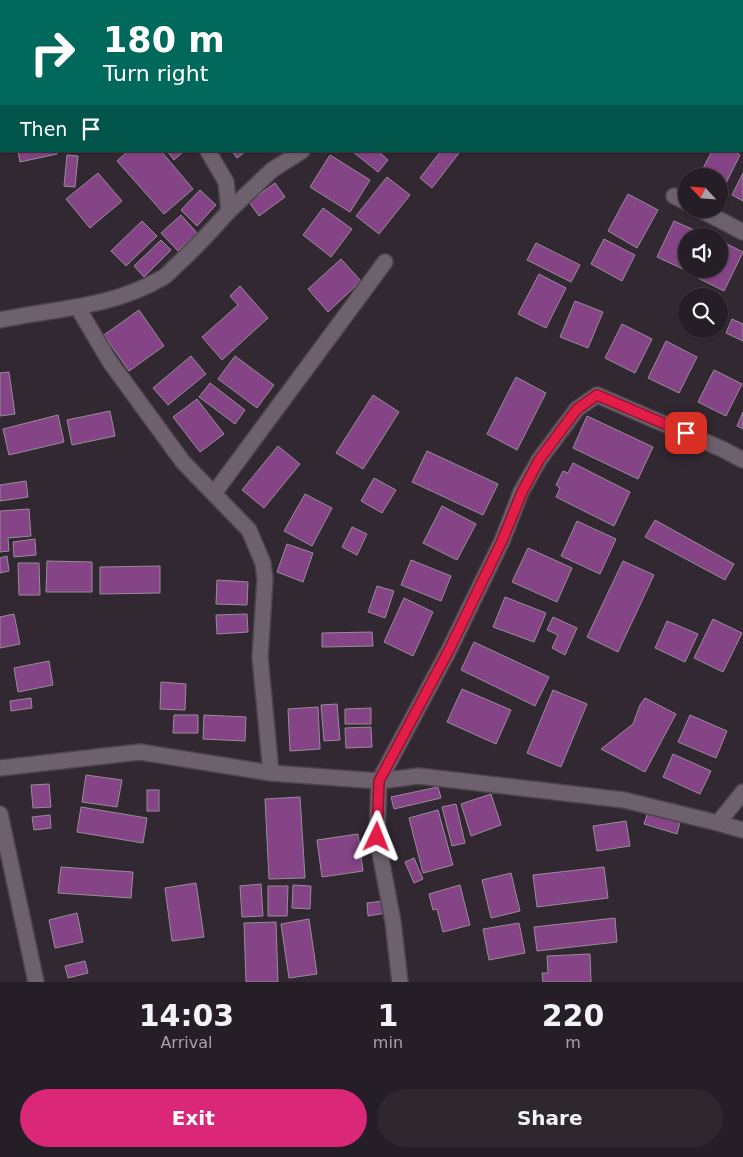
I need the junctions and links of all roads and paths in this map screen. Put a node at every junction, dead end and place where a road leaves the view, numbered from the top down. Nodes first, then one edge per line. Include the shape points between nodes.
1 (0, 0) edge
2 (4, 0) edge
3 (209, 152) edge
4 (300, 152) edge
5 (229, 211) junction
6 (716, 218) edge
7 (743, 232) edge
8 (385, 262) dead end
9 (78, 308) junction
10 (0, 320) edge
11 (743, 460) edge
12 (214, 492) junction
13 (0, 768) edge
14 (271, 773) junction
15 (379, 781) junction
16 (743, 792) edge
17 (0, 814) edge
18 (718, 823) junction
19 (743, 830) edge
20 (36, 982) edge
21 (400, 982) edge

1 - 2 street
3 - 5 street via 226,182
4 - 5 street via 272,170
5 - 9 street via 163,278 123,296
6 - 7 street
8 - 12 street
9 - 10 street
9 - 12 street via 110,362 178,454
11 - 15 street via 597,395 577,409 539,460 449,650
12 - 14 street via 250,530 263,563 265,579 260,657
13 - 14 street via 140,752
14 - 15 street
15 - 18 street via 419,776 624,800
15 - 21 street via 377,837
16 - 18 street
17 - 20 street
18 - 19 street

